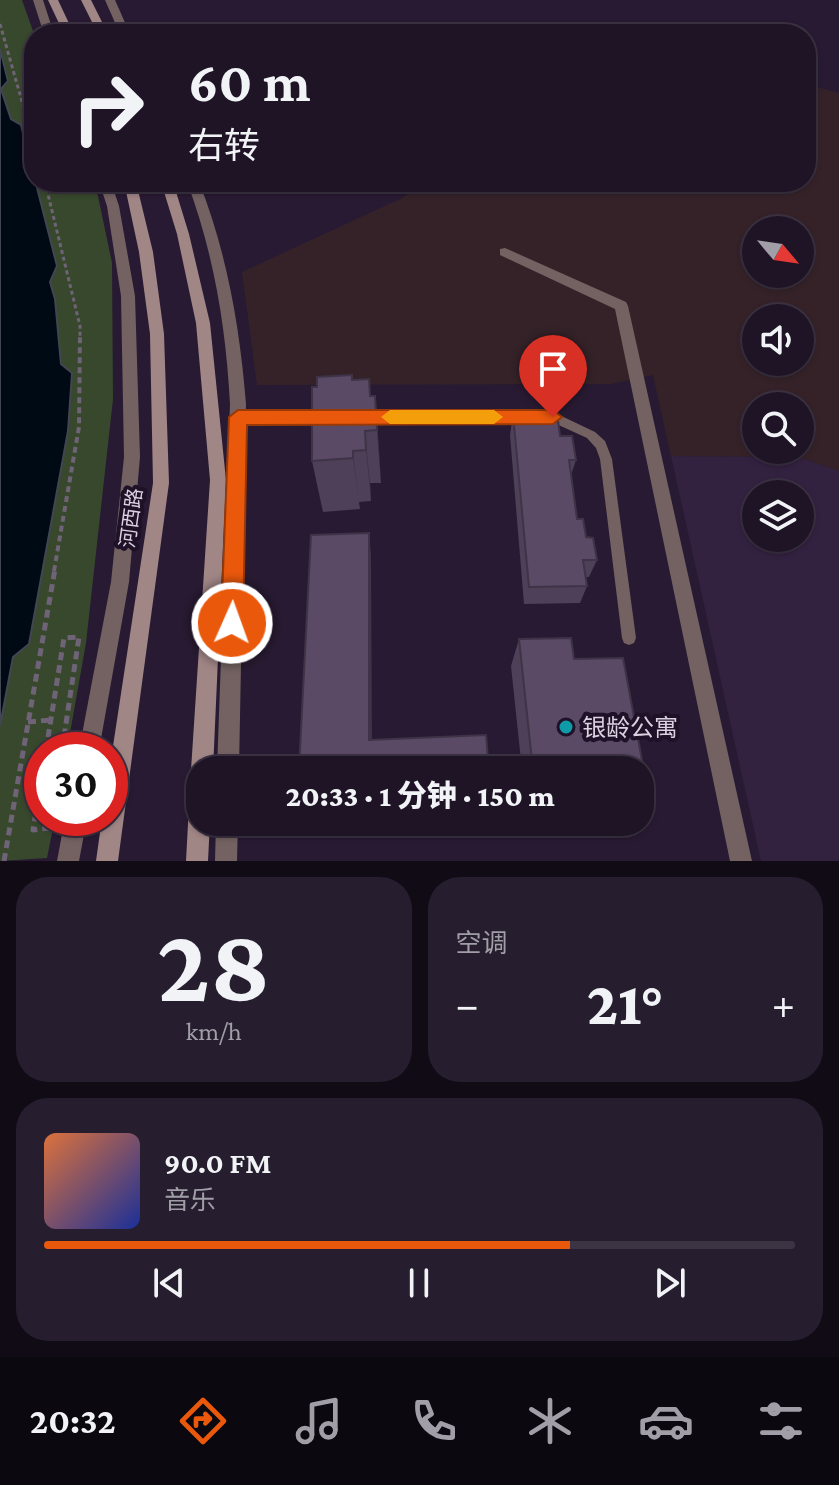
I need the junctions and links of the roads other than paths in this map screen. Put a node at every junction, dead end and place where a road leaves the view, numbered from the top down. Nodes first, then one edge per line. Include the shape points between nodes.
1 (38, 0) edge
2 (53, 0) edge
3 (86, 0) edge
4 (110, 0) edge
5 (46, 24) edge
6 (64, 24) edge
7 (98, 24) edge
8 (121, 24) edge
9 (108, 192) edge
10 (132, 192) edge
11 (170, 192) edge
12 (196, 192) edge
13 (505, 252) dead end
14 (238, 417) junction
15 (332, 417) edge
16 (348, 417) edge
17 (629, 638) dead end
18 (92, 732) edge
19 (203, 756) edge
20 (228, 756) edge
21 (73, 836) edge
22 (198, 836) edge
23 (227, 836) edge
24 (68, 861) edge
25 (107, 861) edge
26 (197, 861) edge
27 (226, 861) edge
28 (741, 861) edge

1 - 5 street
2 - 6 main road
3 - 7 main road
4 - 8 street
9 - 18 street via 128,296 132,457 120,582
10 - 25 main road, 河西路 via 157,334 161,483
11 - 19 main road via 203,323 218,480
12 - 14 street via 236,355
13 - 28 street via 621,306
14 - 15 lane
14 - 20 street
16 - 17 lane via 553,417 591,435 606,459
21 - 24 street
22 - 26 main road
23 - 27 street

